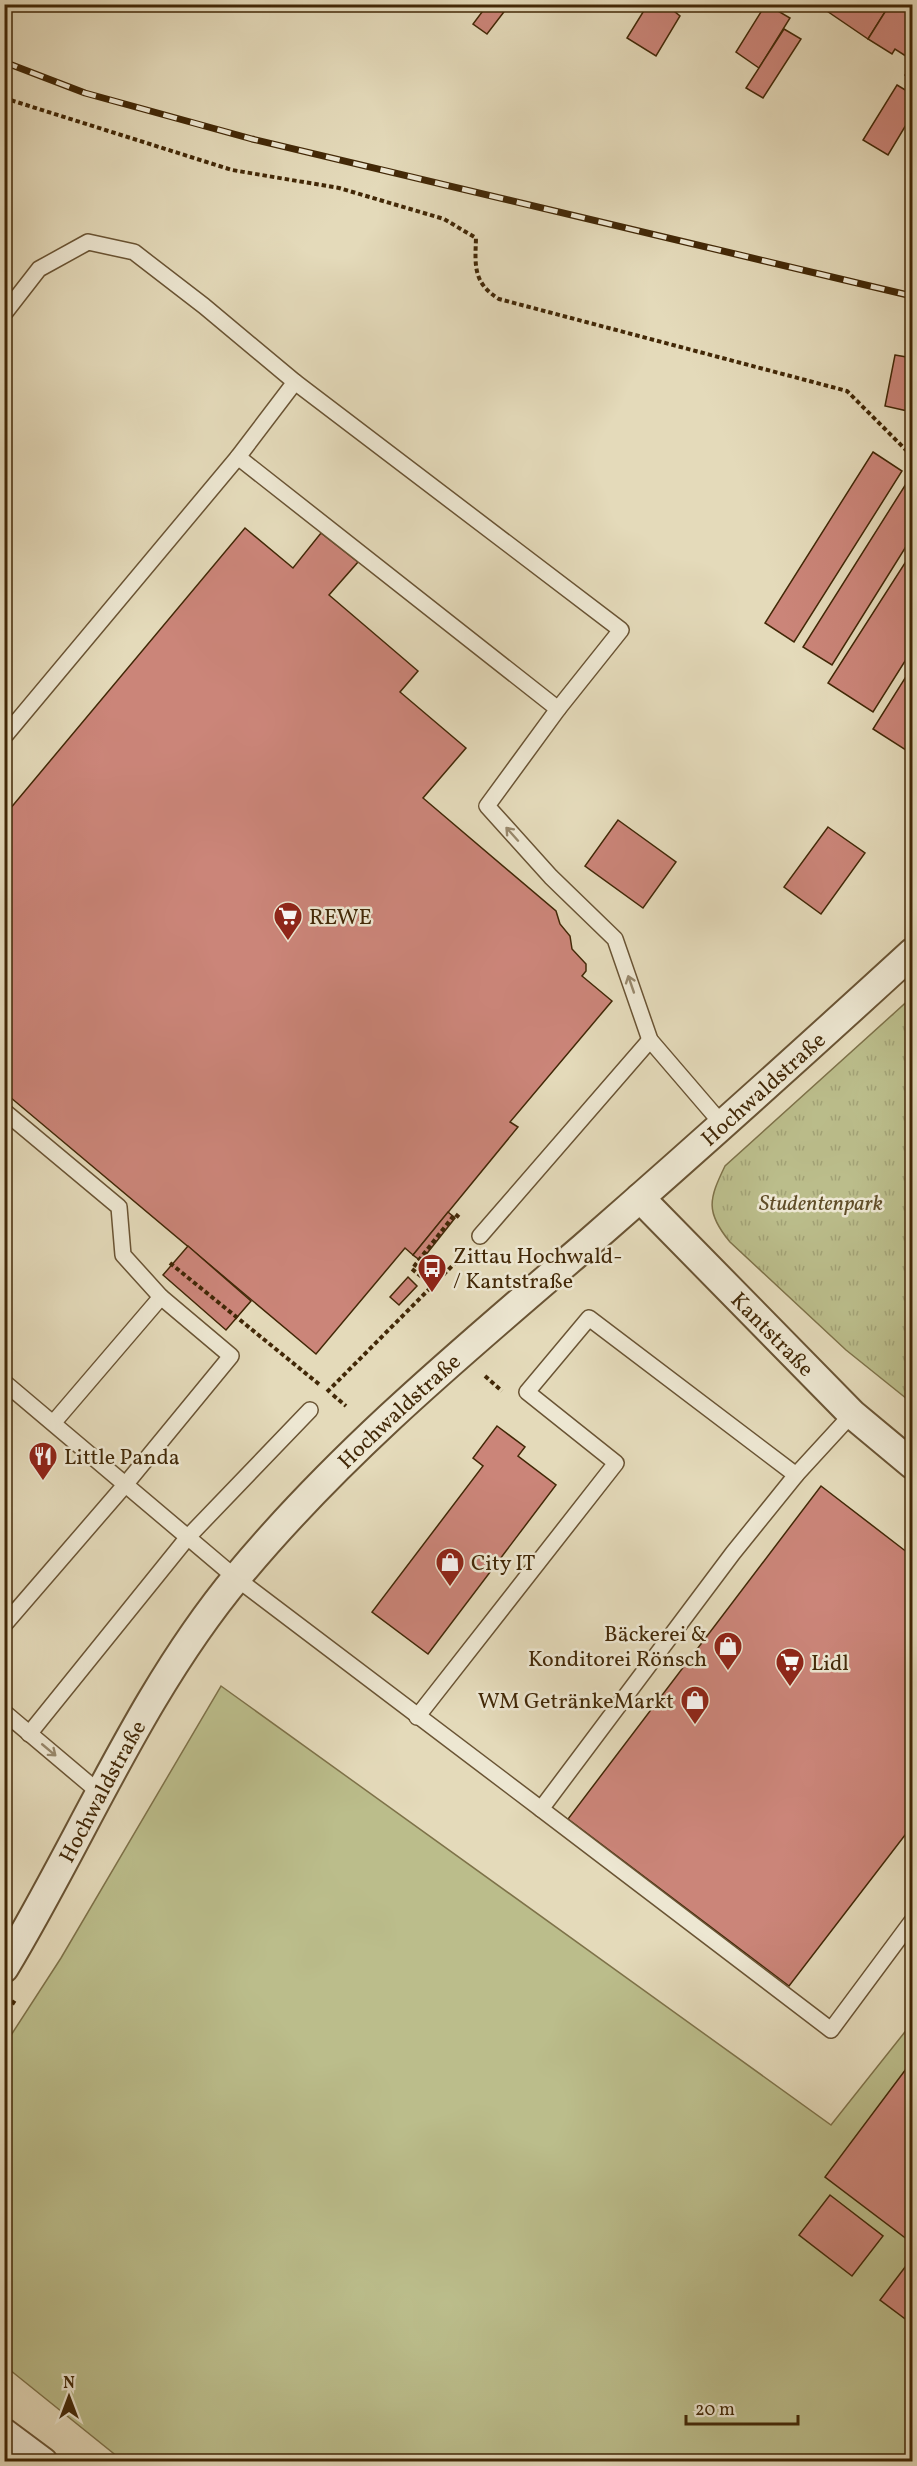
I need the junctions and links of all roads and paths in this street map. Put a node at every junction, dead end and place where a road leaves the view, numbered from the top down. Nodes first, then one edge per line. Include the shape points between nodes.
1 (4, 98) edge
2 (4, 314) edge
3 (294, 382) junction
4 (912, 456) edge
5 (238, 457) junction
6 (558, 709) junction
7 (4, 737) edge
8 (912, 952) edge
9 (650, 1040) junction
10 (4, 1111) edge
11 (723, 1125) junction
12 (640, 1198) junction
13 (455, 1214) dead end
14 (480, 1236) joint
15 (167, 1260) dead end
16 (433, 1287) junction
17 (161, 1296) junction
18 (4, 1382) edge
19 (328, 1391) junction
20 (346, 1406) dead end
21 (310, 1410) dead end
22 (852, 1414) junction
23 (54, 1422) junction
24 (912, 1464) edge
25 (796, 1474) junction
26 (125, 1485) junction
27 (188, 1537) junction
28 (236, 1578) junction
29 (4, 1625) edge
30 (4, 1712) edge
31 (417, 1717) junction
32 (29, 1734) junction
33 (101, 1794) junction
34 (541, 1809) junction
35 (912, 1921) edge
36 (4, 1968) edge
37 (16, 1998) dead end
38 (4, 2017) edge
39 (4, 2433) edge
40 (43, 2462) edge

1 - 4 path via 232,170 339,188 444,219 476,238 475,268 486,291 499,300 847,391
2 - 3 lane via 39,269 88,242 134,252
3 - 5 lane
3 - 6 lane via 621,630
5 - 6 lane
5 - 7 lane
9 -> 6 lane via 615,939 551,877 487,806
8 - 11 street, Hochwaldstraße
9 - 11 lane
9 - 14 lane
10 - 17 lane via 119,1207 123,1255
11 - 12 street, Hochwaldstraße
12 - 22 street, Kantstraße
12 - 28 street, Hochwaldstraße via 355,1450
13 - 16 path via 412,1269
14 - 16 path
15 - 19 path
16 - 19 path
17 - 23 lane
17 - 26 lane via 231,1356
18 - 23 lane
19 - 20 path
21 - 27 lane
22 - 24 street, Kantstraße
22 - 25 lane
23 - 26 lane
25 - 31 lane via 589,1318 527,1392 616,1463
25 - 34 lane
26 - 27 lane
26 - 29 lane
27 - 28 lane
27 - 32 lane
28 - 31 lane
28 - 33 street, Hochwaldstraße via 142,1717
30 - 32 lane
31 - 34 lane
32 -> 33 lane
33 - 36 street, Hochwaldstraße
34 - 35 lane via 831,2030
37 - 38 path
39 - 40 street

